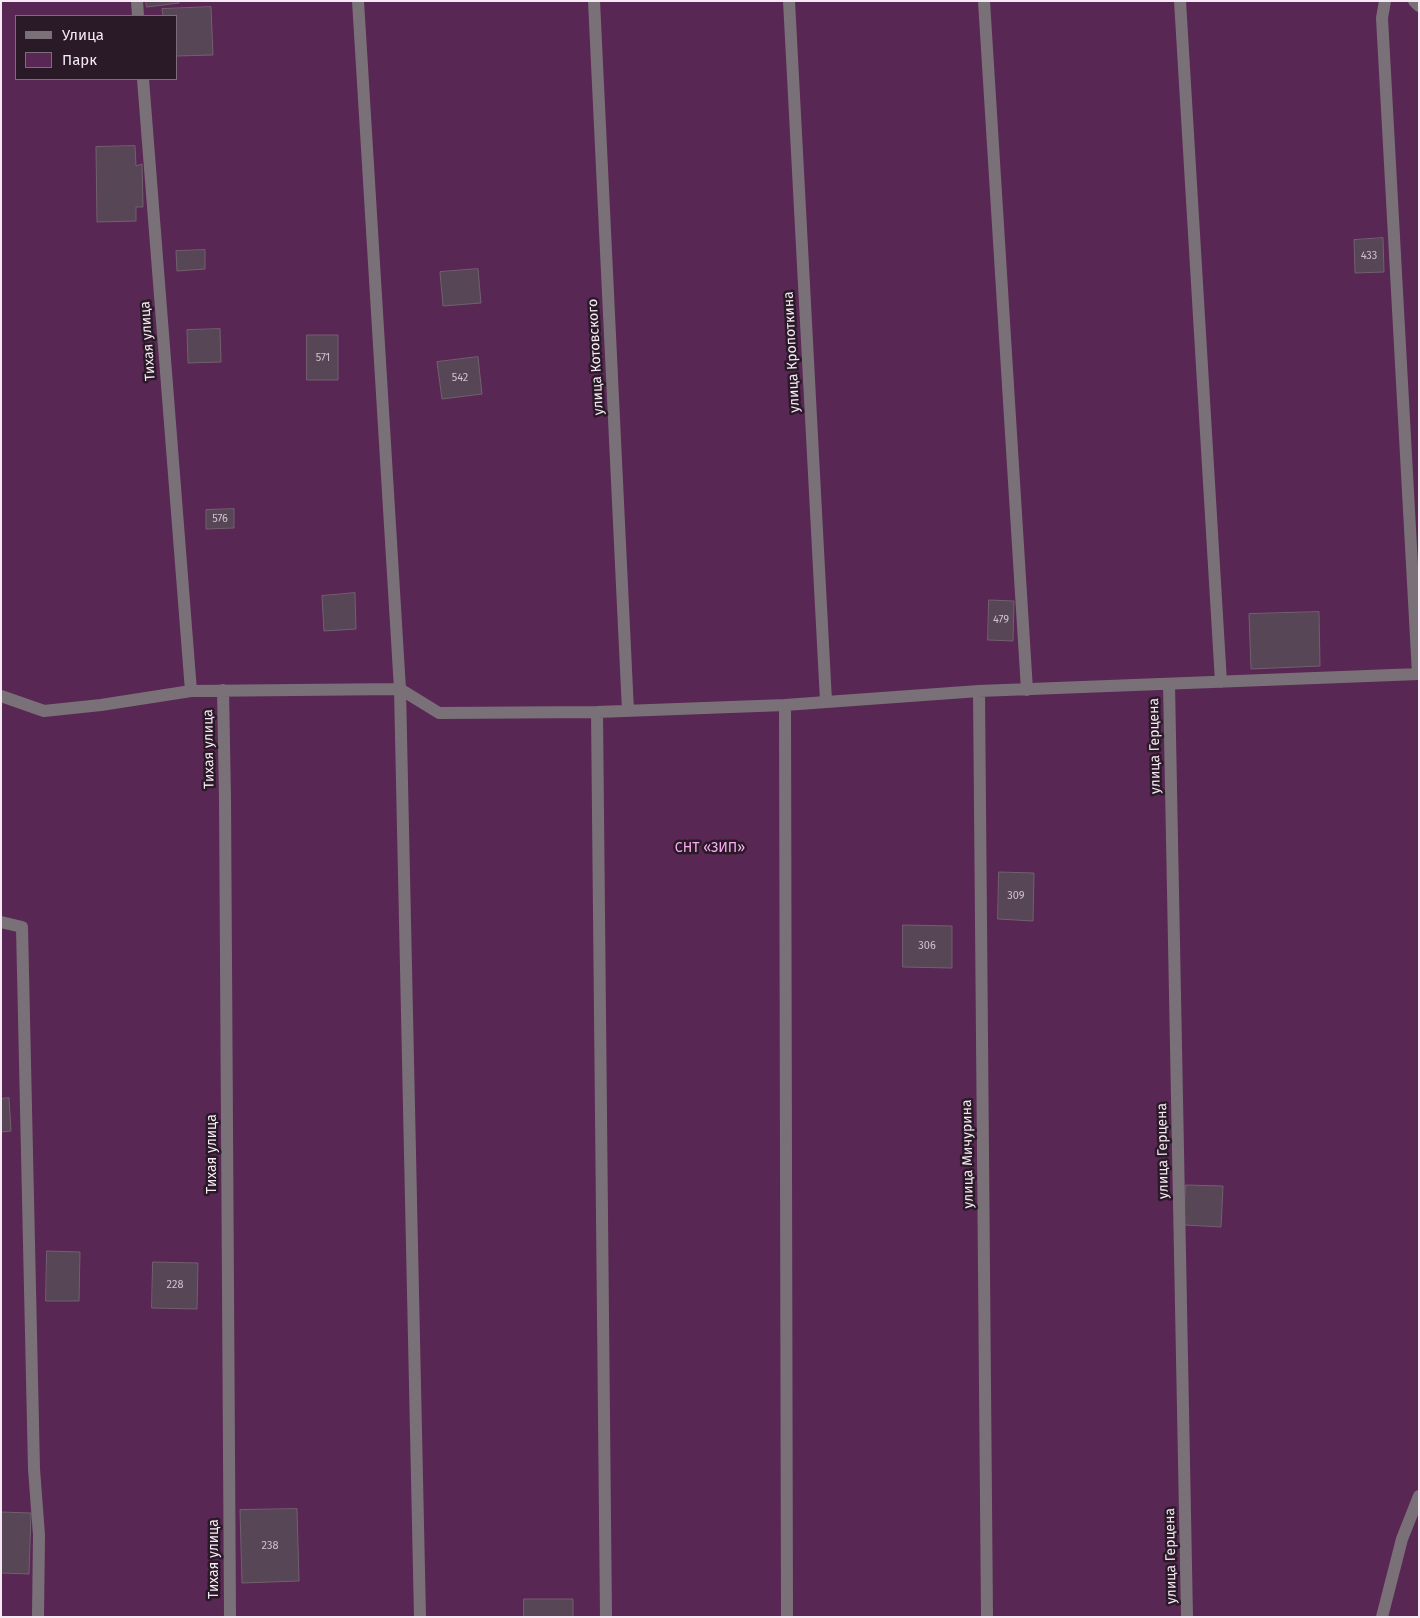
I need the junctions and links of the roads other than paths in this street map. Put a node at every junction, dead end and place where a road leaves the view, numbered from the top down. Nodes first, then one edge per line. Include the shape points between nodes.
1 (137, 1) edge
2 (358, 1) edge
3 (594, 1) edge
4 (789, 1) edge
5 (984, 1) edge
6 (1180, 1) edge
7 (1385, 1) edge
8 (1414, 1) edge
9 (1419, 6) edge
10 (138, 15) edge
11 (143, 80) edge
12 (1418, 674) edge
13 (1221, 682) junction
14 (1169, 684) junction
15 (400, 689) junction
16 (223, 690) junction
17 (1027, 690) junction
18 (191, 691) junction
19 (979, 691) junction
20 (1, 696) edge
21 (826, 701) junction
22 (784, 705) junction
23 (628, 711) junction
24 (597, 712) junction
25 (1, 922) edge
26 (1419, 1496) edge
27 (38, 1617) edge
28 (230, 1617) edge
29 (420, 1617) edge
30 (606, 1617) edge
31 (787, 1617) edge
32 (987, 1617) edge
33 (1187, 1617) edge
34 (1382, 1617) edge

1 - 10 street
2 - 15 street
3 - 23 street, улица Котовского
4 - 21 street, улица Кропоткина
5 - 17 street
6 - 13 street
7 - 12 street via 1382,18
8 - 9 street
11 - 18 street, Тихая улица
12 - 13 street
13 - 14 street
14 - 17 street
14 - 33 street, улица Герцена
15 - 16 street
15 - 24 street via 439,713
15 - 29 street
16 - 18 street
16 - 28 street, Тихая улица
17 - 19 street
18 - 20 street via 44,711
19 - 21 street
19 - 32 street, улица Мичурина
21 - 22 street
22 - 23 street
22 - 31 street
23 - 24 street
24 - 30 street
25 - 27 street via 22,927 34,1469 40,1535
26 - 34 street via 1402,1540

